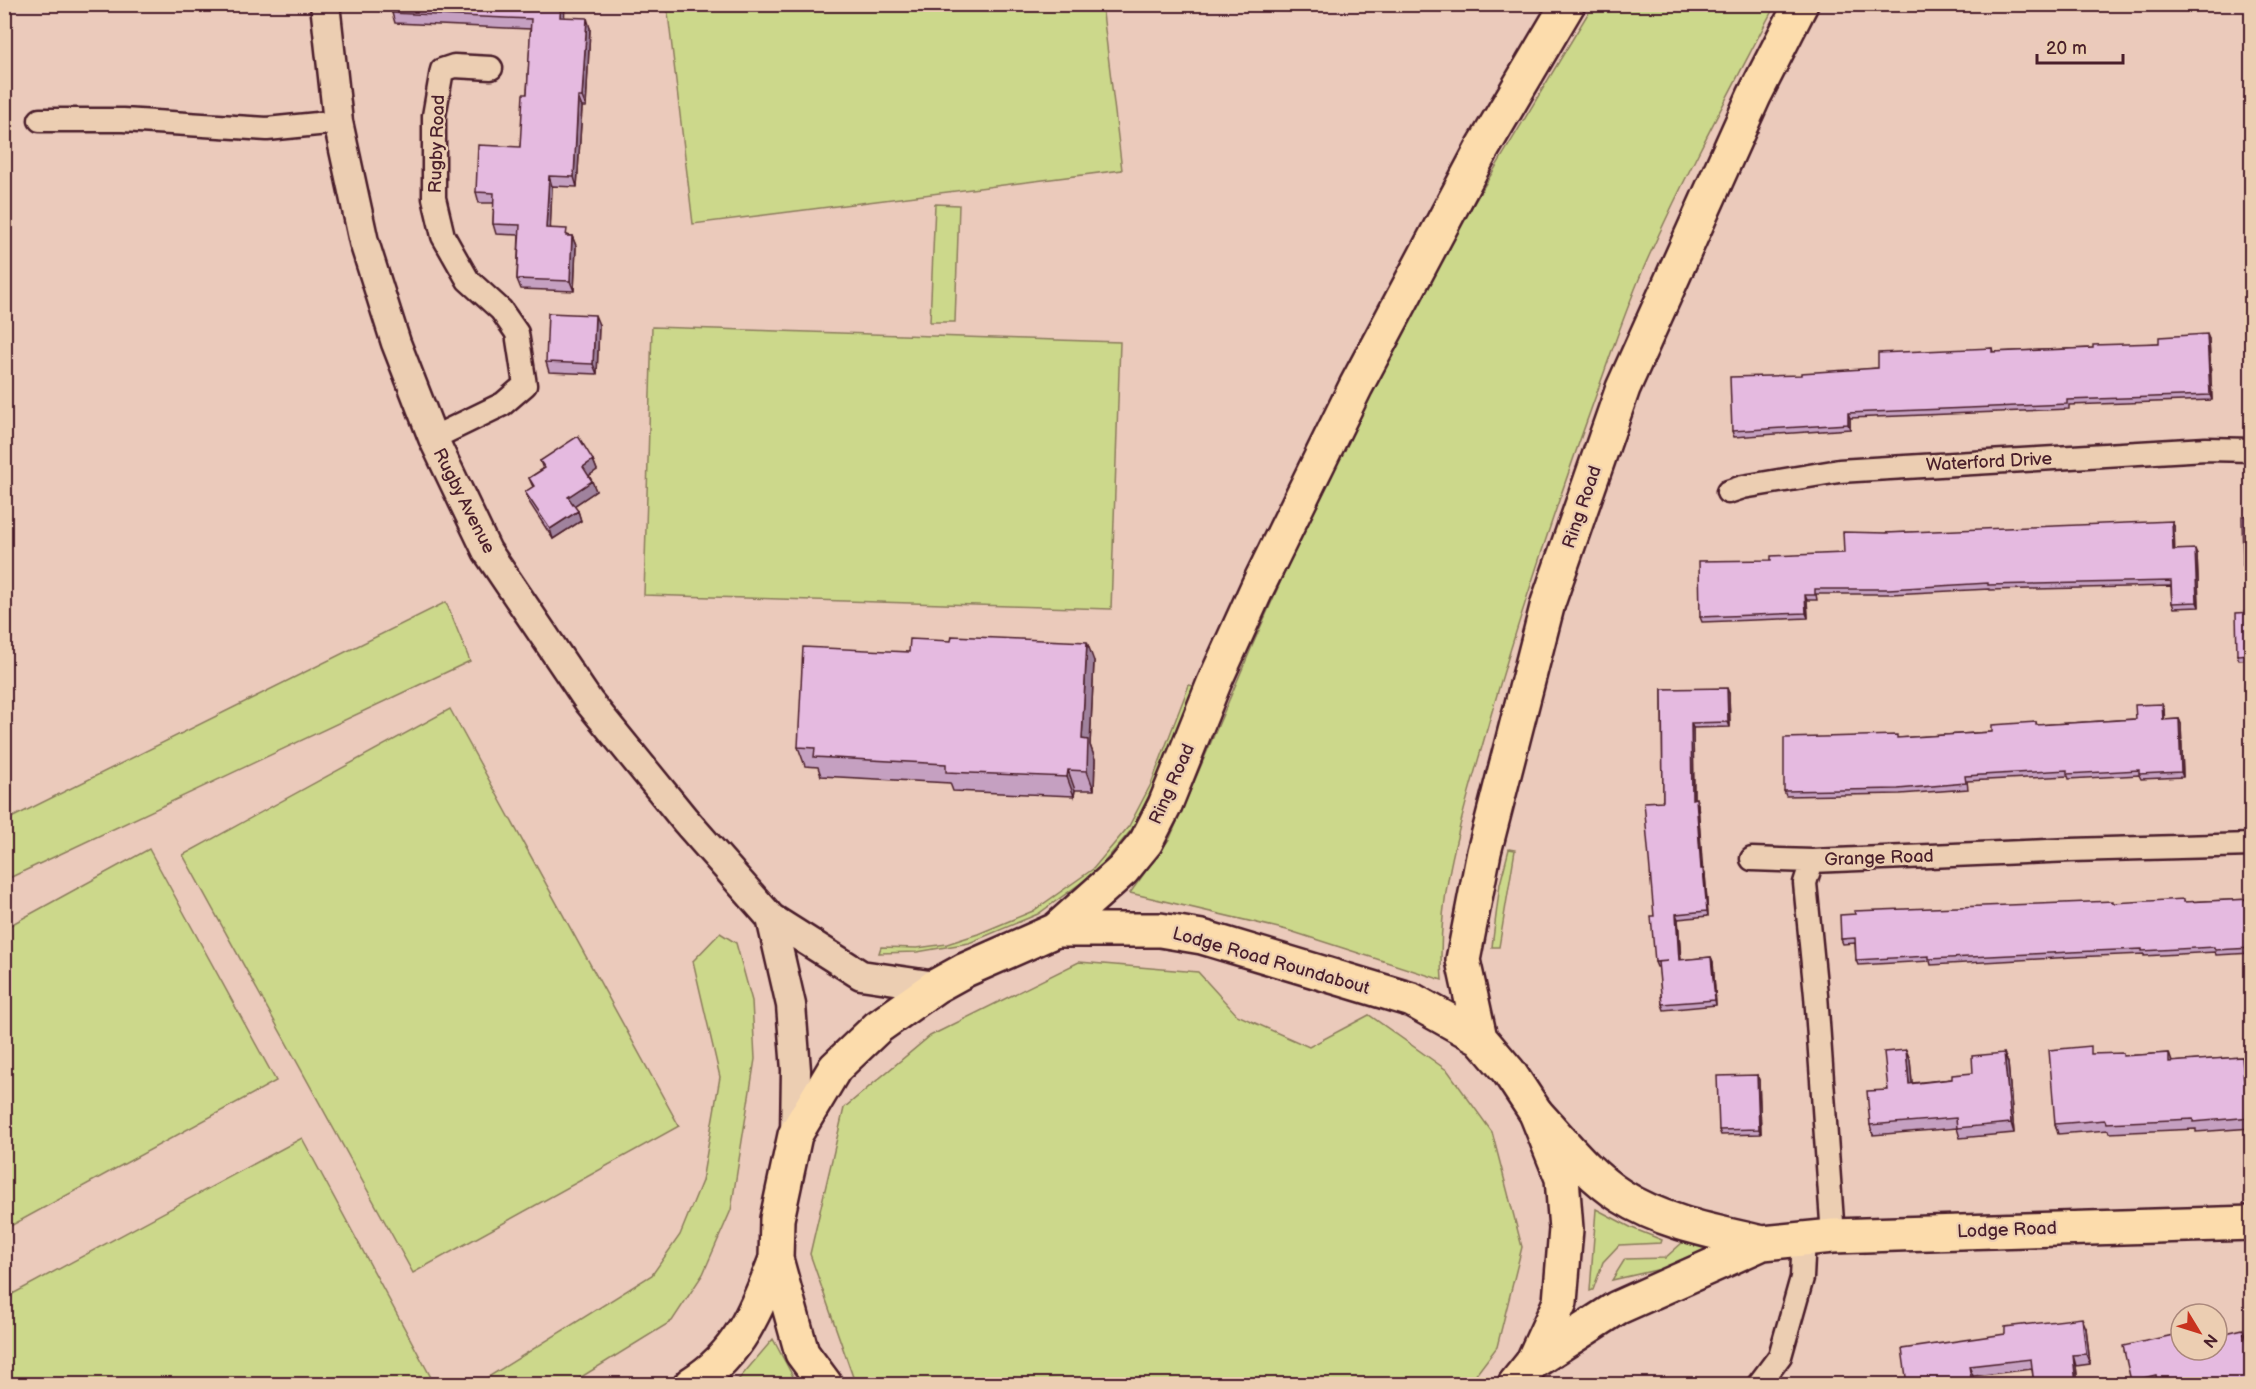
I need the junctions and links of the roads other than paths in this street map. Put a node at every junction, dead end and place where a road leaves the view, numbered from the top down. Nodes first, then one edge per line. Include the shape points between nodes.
1 (325, 4) edge
2 (1568, 4) edge
3 (1801, 4) edge
4 (491, 68) dead end
5 (40, 120) dead end
6 (338, 122) junction
7 (433, 438) junction
8 (2252, 450) edge
9 (1728, 492) dead end
10 (2252, 845) edge
11 (1752, 859) dead end
12 (1812, 861) junction
13 (771, 918) junction
14 (1056, 930) junction
15 (936, 986) junction
16 (1480, 1038) junction
17 (1536, 1113) junction
18 (795, 1135) junction
19 (2252, 1223) edge
20 (1819, 1237) junction
21 (1763, 1243) junction
22 (776, 1259) junction
23 (1524, 1374) edge
24 (691, 1384) edge
25 (825, 1384) edge
26 (1759, 1384) edge

1 - 6 street, Rugby Avenue
2 - 14 main road, Ring Road via 1481,151 1356,386 1258,586 1146,842 1123,870
3 - 16 main road, Ring Road via 1754,96 1627,377 1548,603 1484,852 1463,960
4 - 7 street, Rugby Road via 454,66 442,70 434,116 434,198 443,236 468,280 501,310 517,333 525,386 502,404
5 - 6 street via 123,120 267,129
6 - 7 street, Rugby Avenue via 364,242 396,343
7 - 13 street, Rugby Avenue via 487,551 589,702
8 - 9 street, Waterford Drive via 2206,449 1839,471
10 - 12 street, Grange Road
11 - 12 street
12 - 20 street, Grange Road via 1805,883 1816,995
13 - 15 street, Rugby Avenue via 861,975
13 - 18 street, Rugby Avenue via 791,1005
14 - 15 main road, Lodge Road Roundabout
14 - 16 main road, Lodge Road Roundabout via 1160,930 1202,937 1412,1000
15 - 18 main road, Lodge Road Roundabout via 878,1027 835,1068
16 - 17 main road, Lodge Road Roundabout
17 - 21 main road, Lodge Road via 1620,1196 1685,1224
17 - 23 main road, Lodge Road Roundabout via 1562,1178 1566,1228 1560,1302
18 - 22 main road, Lodge Road Roundabout via 777,1220
19 - 20 main road, Lodge Road
20 - 21 main road, Lodge Road
20 - 26 street, Grange Road via 1802,1278 1780,1356
21 - 23 main road, Lodge Road via 1617,1308
22 - 24 main road via 742,1336 716,1366
22 - 25 main road, Lodge Road Roundabout via 802,1353

